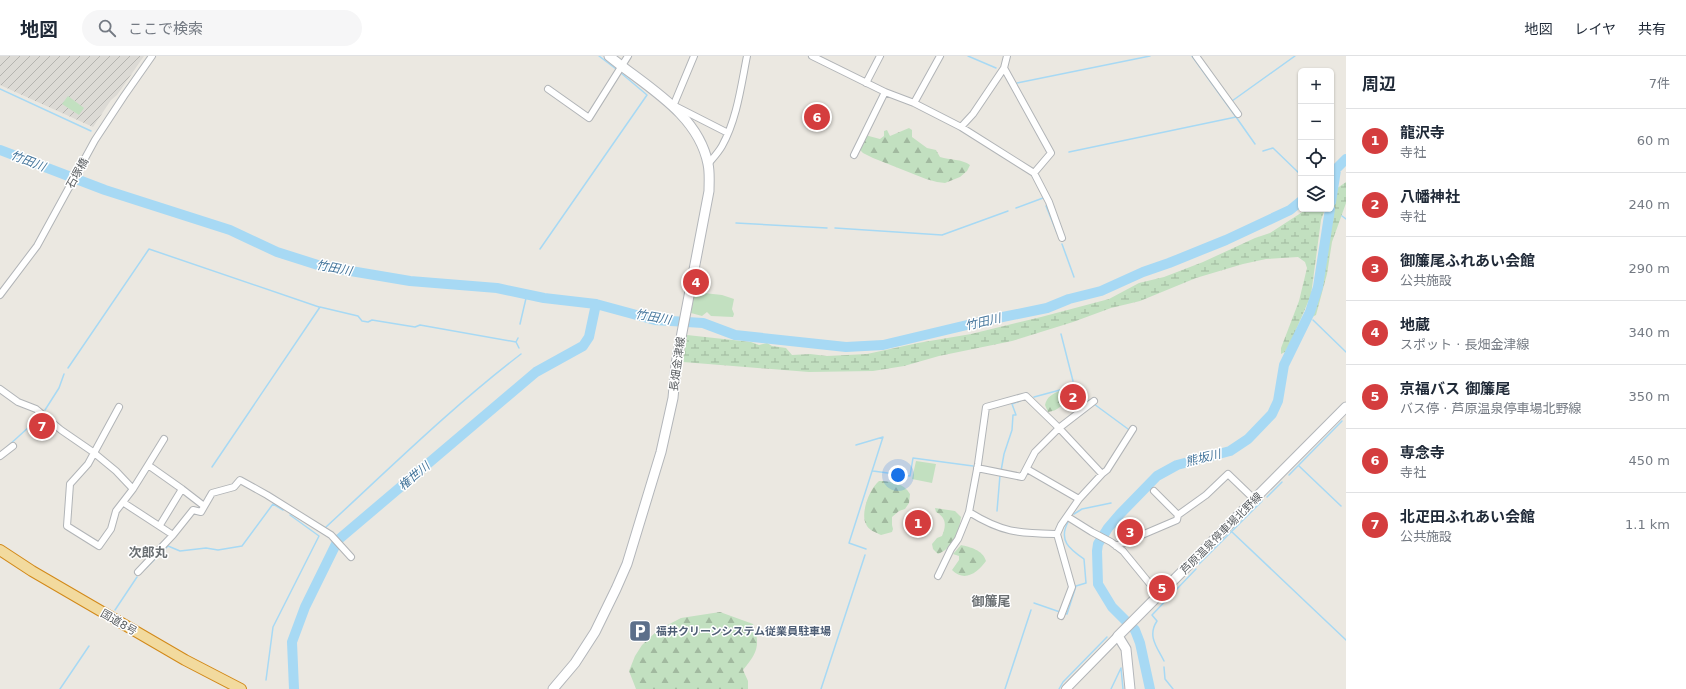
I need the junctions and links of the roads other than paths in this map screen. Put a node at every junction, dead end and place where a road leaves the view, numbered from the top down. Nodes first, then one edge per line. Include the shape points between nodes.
1 (152, 56) edge
2 (608, 56) edge
3 (628, 56) edge
4 (694, 56) edge
5 (747, 56) edge
6 (812, 56) edge
7 (880, 56) edge
8 (940, 56) edge
9 (1007, 56) edge
10 (1196, 56) edge
11 (621, 67) junction
12 (1004, 68) junction
13 (866, 83) junction
14 (548, 89) dead end
15 (885, 92) junction
16 (914, 103) junction
17 (673, 105) junction
18 (1238, 114) dead end
19 (961, 127) junction
20 (728, 133) junction
21 (854, 155) dead end
22 (708, 164) junction
23 (1034, 173) junction
24 (1062, 238) dead end
25 (0, 295) edge
26 (0, 390) edge
27 (1094, 401) dead end
28 (119, 407) dead end
29 (1344, 411) edge
30 (1059, 428) junction
31 (1133, 429) dead end
32 (164, 439) dead end
33 (13, 446) dead end
34 (93, 452) junction
35 (0, 456) edge
36 (148, 465) junction
37 (977, 468) junction
38 (1027, 469) junction
39 (1102, 474) junction
40 (133, 489) junction
41 (182, 489) junction
42 (1154, 491) dead end
43 (1079, 499) junction
44 (1254, 499) junction
45 (124, 503) junction
46 (204, 506) junction
47 (969, 512) junction
48 (1178, 515) junction
49 (1068, 517) junction
50 (160, 525) junction
51 (1057, 534) junction
52 (173, 535) junction
53 (1116, 546) junction
54 (0, 550) edge
55 (351, 557) dead end
56 (138, 572) dead end
57 (938, 576) dead end
58 (1159, 595) junction
59 (1061, 616) dead end
60 (1118, 636) junction
61 (240, 689) edge
62 (553, 689) edge
63 (1066, 689) edge
64 (1130, 689) edge

1 - 25 street, 石塚橋 via 95,140 37,246
2 - 11 main road, 長畑金津線
3 - 11 street
4 - 17 street
5 - 20 street
6 - 13 street
7 - 13 street
8 - 16 street
9 - 12 street
10 - 18 street
11 - 14 street via 589,118
11 - 17 main road, 長畑金津線
12 - 19 street via 973,114
12 - 23 street via 1051,153
13 - 15 street
15 - 16 street
15 - 21 street
16 - 19 street
17 - 20 street
17 - 22 main road, 長畑金津線 via 700,140
19 - 23 street
20 - 22 street via 721,148
22 - 62 main road, 長畑金津線 via 708,191 676,364 673,398 661,452 627,564 616,589 595,632 575,663
23 - 24 street via 1049,202
26 - 34 street via 18,402 36,409
27 - 30 street
28 - 34 street
29 - 44 main road, 芦原温泉停車場北野線
30 - 37 street via 1026,396 986,407
30 - 38 street via 1035,452
30 - 39 street
31 - 39 street
32 - 36 street
33 - 35 street
34 - 40 street
34 - 45 street via 88,464 70,484 67,526 99,546 111,529 116,511
36 - 40 street
36 - 41 street
37 - 38 street via 1022,477
37 - 47 street
38 - 43 street
39 - 43 street
40 - 45 street
41 - 46 street
41 - 50 street
42 - 48 street
43 - 49 street
44 - 48 street via 1228,474 1206,495
44 - 58 main road, 芦原温泉停車場北野線
45 - 50 street
46 - 52 street via 201,512 193,510
46 - 55 street via 212,493 234,487 240,480 331,535
47 - 51 street via 999,528
47 - 57 street
48 - 53 street via 1177,520
49 - 51 street
49 - 53 street
50 - 52 street
51 - 59 street via 1072,587
52 - 56 street
53 - 58 street
54 - 61 highway, 国道8号 via 185,660
58 - 60 main road, 芦原温泉停車場北野線
60 - 63 street
60 - 64 main road via 1126,649

